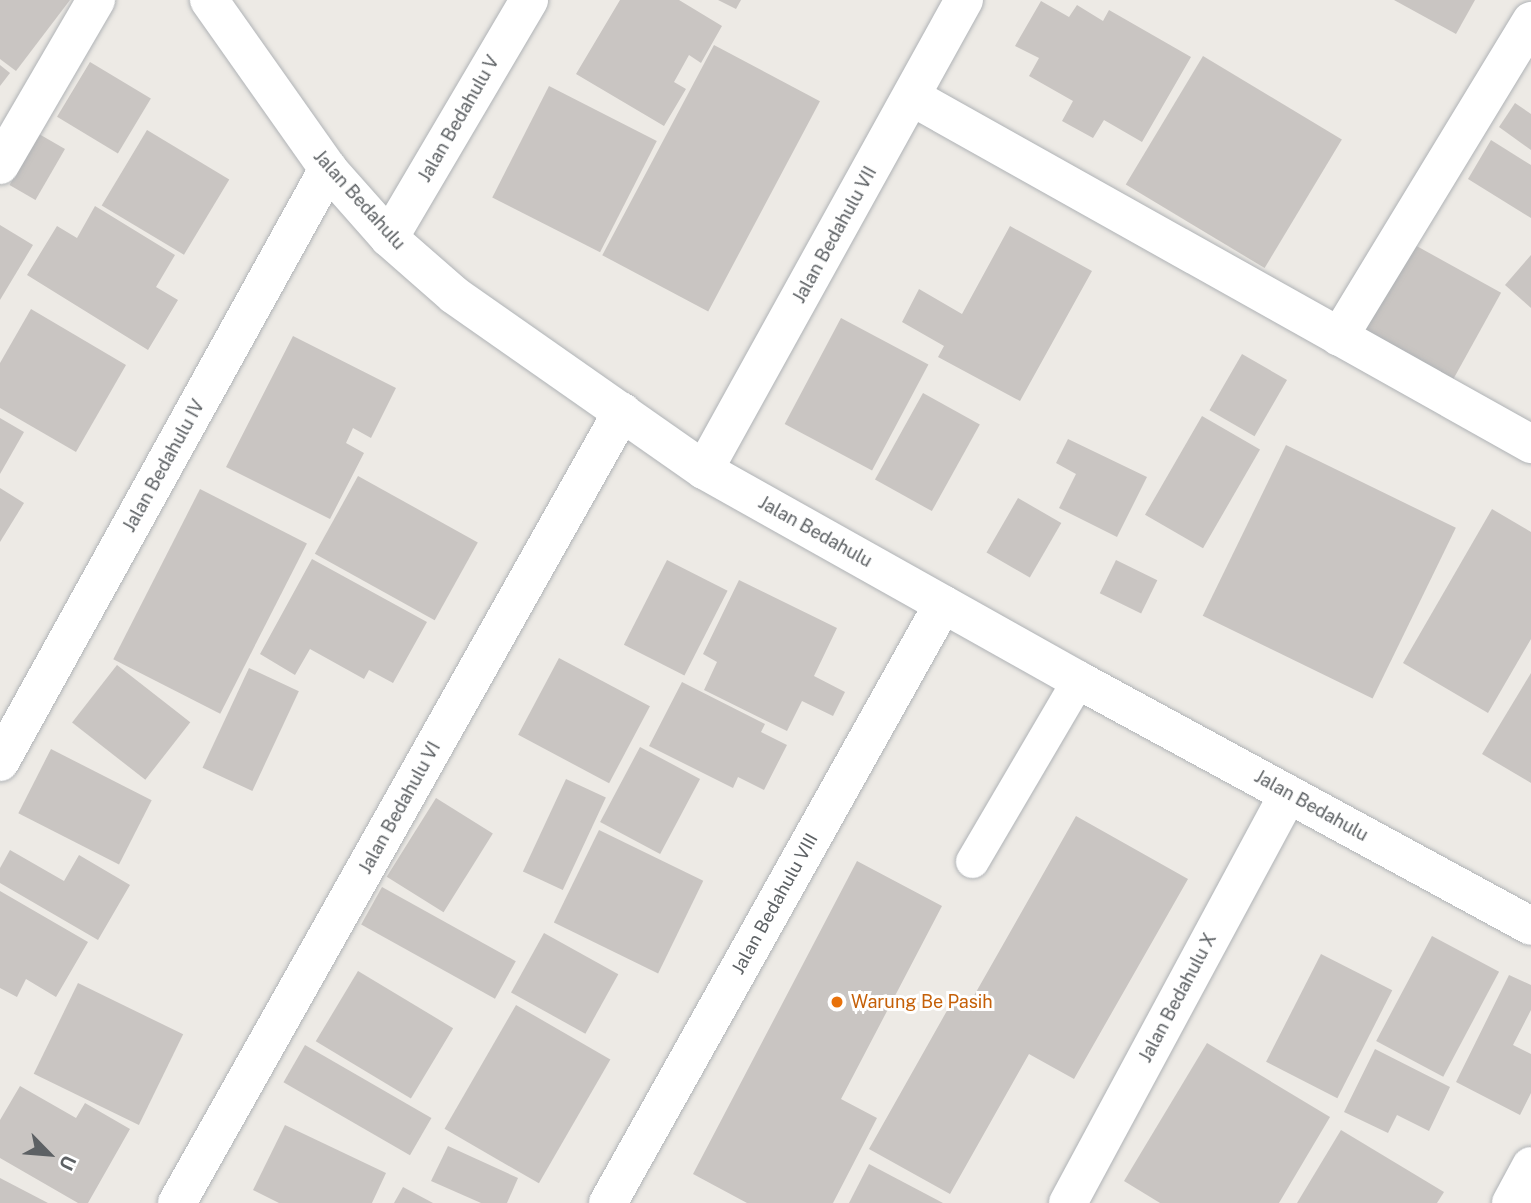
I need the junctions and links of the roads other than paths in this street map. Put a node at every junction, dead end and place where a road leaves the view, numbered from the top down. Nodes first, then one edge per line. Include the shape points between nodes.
1 (96, 0) edge
2 (209, 0) edge
3 (529, 0) edge
4 (964, 0) edge
5 (1531, 21) edge
6 (912, 97) junction
7 (0, 165) edge
8 (328, 169) junction
9 (389, 238) junction
10 (1339, 337) junction
11 (622, 412) junction
12 (1531, 444) edge
13 (704, 470) junction
14 (943, 604) junction
15 (1078, 680) junction
16 (0, 762) edge
17 (1288, 794) junction
18 (972, 861) dead end
19 (1531, 926) edge
20 (1531, 1166) edge
21 (177, 1203) edge
22 (608, 1203) edge
23 (1068, 1203) edge
24 (1511, 1203) edge

1 - 7 street
2 - 8 street, Jalan Bedahulu
3 - 9 street, Jalan Bedahulu V
4 - 6 street, Jalan Bedahulu VII
5 - 10 street
6 - 10 street
6 - 13 street, Jalan Bedahulu VII
8 - 9 street, Jalan Bedahulu
8 - 16 street, Jalan Bedahulu IV
9 - 11 street, Jalan Bedahulu via 454,295
10 - 12 street
11 - 13 street, Jalan Bedahulu
11 - 21 street, Jalan Bedahulu VI
13 - 14 street, Jalan Bedahulu
14 - 15 street, Jalan Bedahulu
14 - 22 street, Jalan Bedahulu VIII
15 - 17 street, Jalan Bedahulu
15 - 18 lane
17 - 19 street, Jalan Bedahulu
17 - 23 street, Jalan Bedahulu X
20 - 24 street

